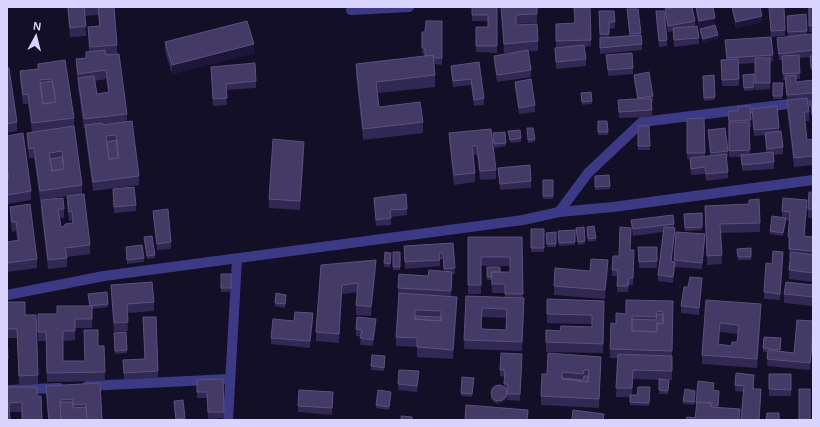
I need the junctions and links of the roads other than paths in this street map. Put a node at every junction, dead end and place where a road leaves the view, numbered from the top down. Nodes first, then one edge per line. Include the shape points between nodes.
1 (409, 7) edge
2 (351, 10) dead end
3 (813, 101) edge
4 (813, 180) edge
5 (559, 212) junction
6 (237, 259) junction
7 (7, 295) edge
8 (229, 379) junction
9 (7, 390) edge
10 (228, 420) edge

1 - 2 street
3 - 5 street via 642,122 588,173
4 - 5 street
5 - 6 street via 523,220
6 - 7 street via 104,276
6 - 8 street
8 - 9 street
8 - 10 street

